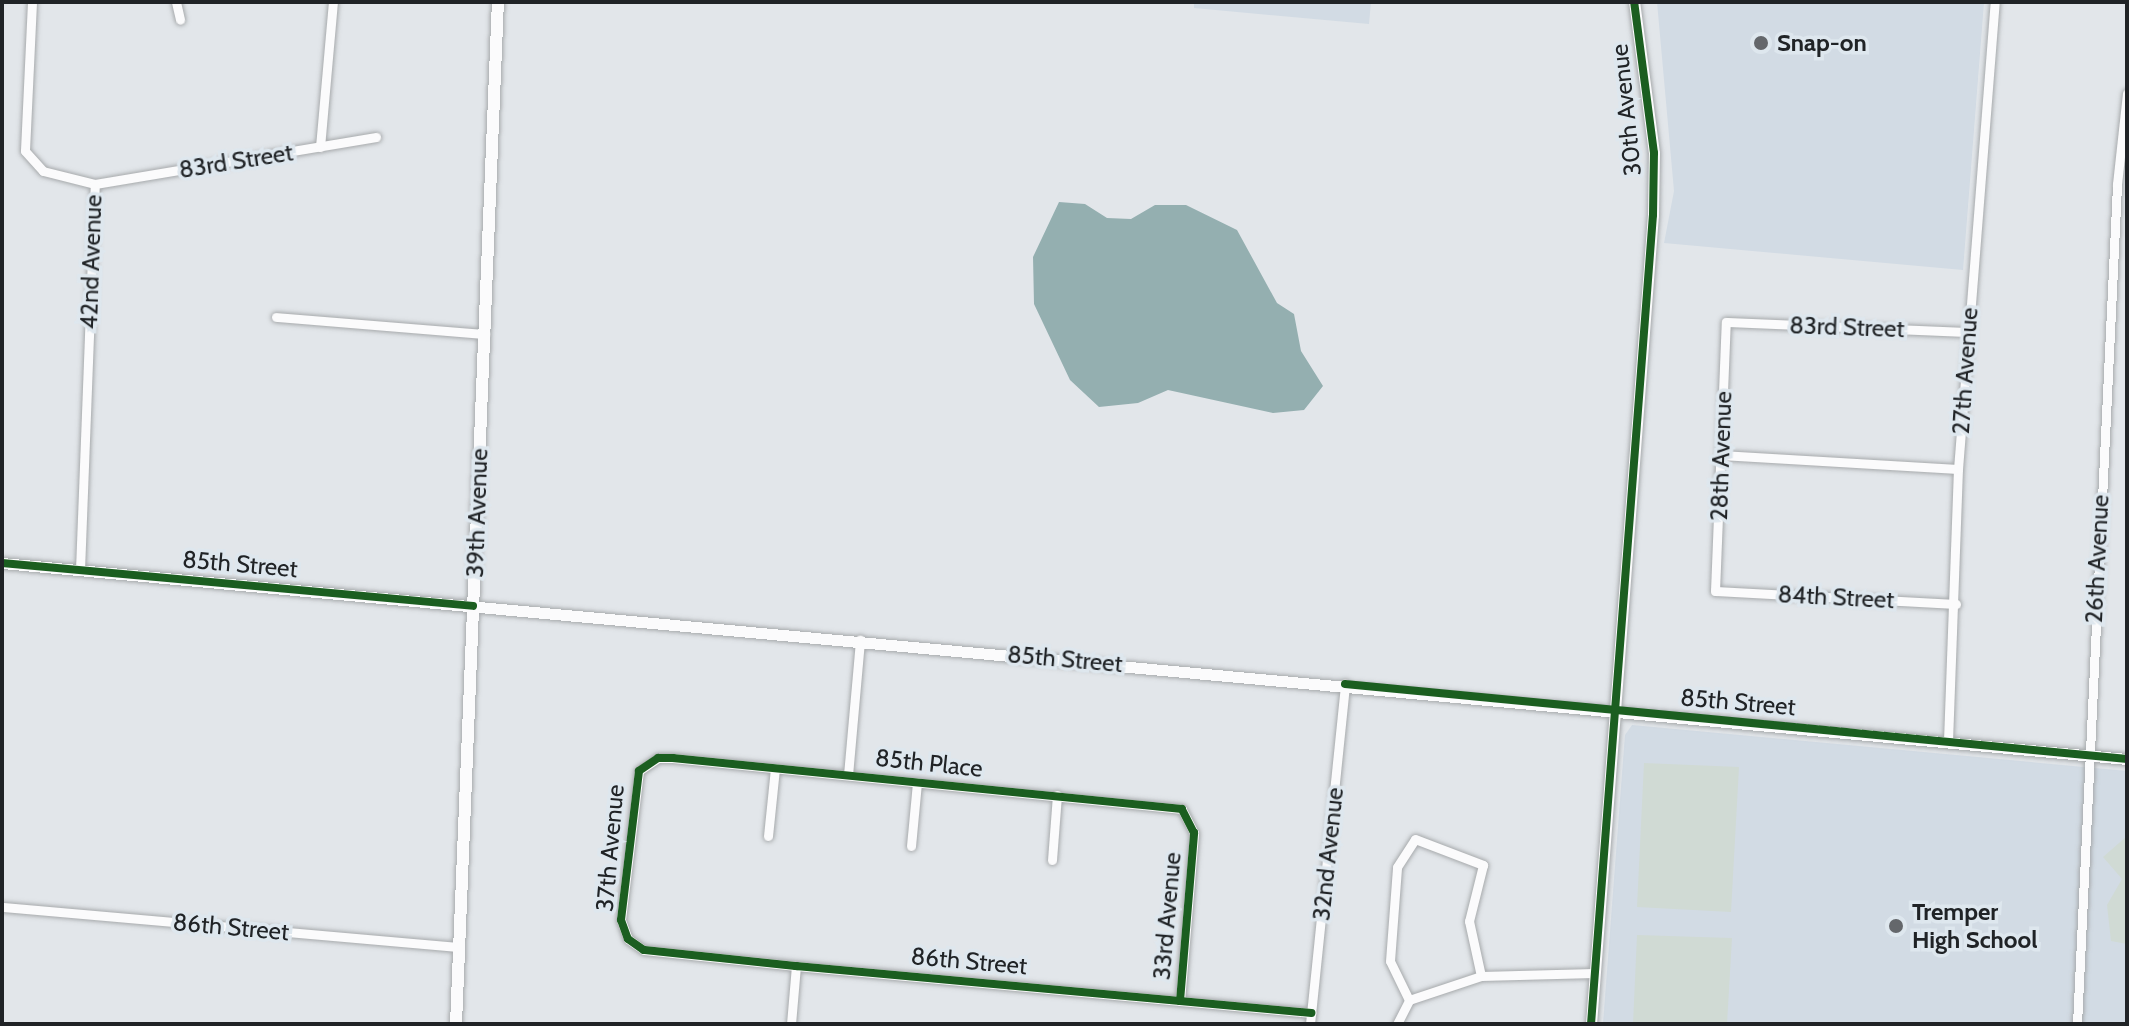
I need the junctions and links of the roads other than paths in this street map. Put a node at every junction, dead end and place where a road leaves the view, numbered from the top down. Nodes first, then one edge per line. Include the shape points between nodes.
1 (32, 2) edge
2 (176, 2) edge
3 (333, 2) edge
4 (498, 2) edge
5 (1634, 2) edge
6 (1995, 2) edge
7 (180, 20) dead end
8 (2127, 94) edge
9 (2126, 109) edge
10 (376, 137) dead end
11 (320, 147) junction
12 (95, 184) junction
13 (276, 317) dead end
14 (1726, 322) joint
15 (1968, 332) junction
16 (485, 334) junction
17 (1721, 455) junction
18 (1958, 469) junction
19 (2, 563) edge
20 (80, 570) junction
21 (1715, 591) joint
22 (1956, 604) junction
23 (473, 606) junction
24 (860, 640) junction
25 (1345, 684) junction
26 (1618, 711) junction
27 (1948, 741) junction
28 (2087, 755) junction
29 (2127, 759) edge
30 (646, 763) joint
31 (775, 768) junction
32 (848, 775) junction
33 (917, 782) junction
34 (1057, 795) junction
35 (1194, 833) joint
36 (768, 836) dead end
37 (911, 846) dead end
38 (1052, 860) dead end
39 (2, 907) edge
40 (628, 939) joint
41 (459, 947) junction
42 (796, 966) junction
43 (1594, 973) junction
44 (1481, 976) junction
45 (1409, 1000) junction
46 (1180, 1001) junction
47 (1310, 1018) edge
48 (456, 1024) edge
49 (791, 1024) edge
50 (1397, 1024) edge
51 (1591, 1024) edge
52 (2077, 1024) edge

1 - 12 street, 42nd Avenue via 25,151 43,171
2 - 7 street
3 - 11 street
4 - 16 main road, 39th Avenue
5 - 26 street, 30th Avenue via 1654,153 1653,215
6 - 15 street, 27th Avenue
8 - 9 street, 26th Avenue
9 - 28 street, 26th Avenue via 2117,184
10 - 11 street, 83rd Street
11 - 12 street, 83rd Street
12 - 20 street, 42nd Avenue
13 - 16 street
14 - 15 street, 83rd Street
14 - 17 street, 28th Avenue
15 - 18 street, 27th Avenue
16 - 23 main road, 39th Avenue
17 - 18 street
17 - 21 street, 28th Avenue
18 - 22 street, 27th Avenue
19 - 20 street, 85th Street
20 - 23 street, 85th Street
21 - 22 street, 84th Street
22 - 27 street, 27th Avenue
23 - 24 street, 85th Street
23 - 41 main road, 39th Avenue
24 - 25 street, 85th Street
24 - 32 street
25 - 26 street, 85th Street
25 - 47 street, 32nd Avenue
26 - 27 street, 85th Street
26 - 43 street, 30th Avenue
27 - 28 street, 85th Street
28 - 29 street, 85th Street
28 - 52 street, 26th Avenue
30 - 31 street, 85th Place via 673,758
30 - 40 street, 37th Avenue via 636,780 621,920
31 - 32 street, 85th Place
31 - 36 street
32 - 33 street, 85th Place
33 - 34 street, 85th Place
33 - 37 street
34 - 35 street, 85th Place via 1182,809
34 - 38 street
35 - 46 street, 33rd Avenue
39 - 41 street, 86th Street
40 - 42 street, 86th Street via 644,950
41 - 48 main road, 39th Avenue
42 - 46 street, 86th Street
42 - 49 street
43 - 44 street
43 - 51 street, 30th Avenue
44 - 45 street
44 - 45 street via 1469,921 1483,865 1415,839 1397,867 1390,961
45 - 50 street
46 - 47 street, 86th Street

